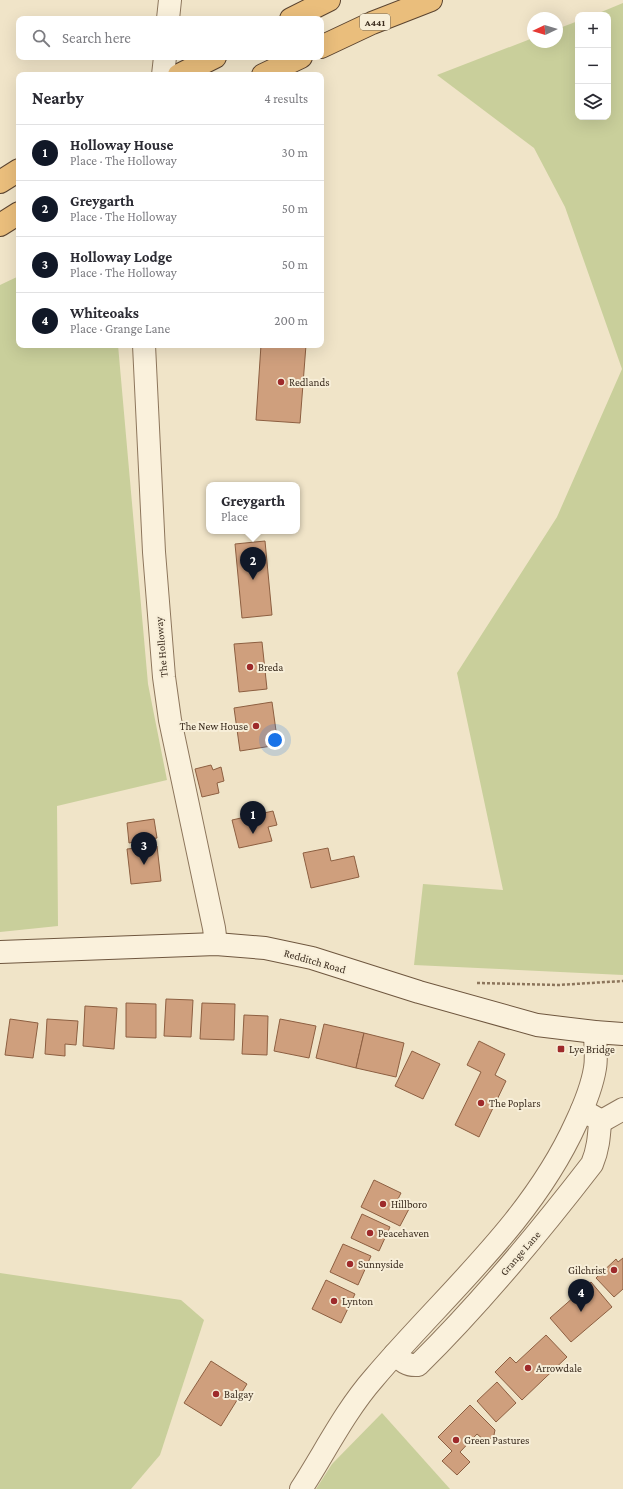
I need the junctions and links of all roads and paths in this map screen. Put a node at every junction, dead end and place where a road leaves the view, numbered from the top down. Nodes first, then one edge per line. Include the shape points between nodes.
1 (170, 0) edge
2 (329, 0) edge
3 (431, 0) edge
4 (168, 16) edge
5 (297, 16) edge
6 (324, 46) edge
7 (165, 60) edge
8 (209, 60) edge
9 (295, 60) edge
10 (163, 72) edge
11 (185, 72) edge
12 (269, 72) edge
13 (16, 172) edge
14 (0, 182) edge
15 (16, 215) edge
16 (0, 225) edge
17 (144, 348) edge
18 (216, 944) junction
19 (0, 952) edge
20 (623, 981) edge
21 (470, 983) dead end
22 (595, 1032) junction
23 (623, 1034) edge
24 (623, 1109) edge
25 (582, 1110) junction
26 (600, 1122) junction
27 (395, 1354) junction
28 (301, 1489) edge

1 - 4 street
2 - 5 highway
3 - 6 highway, A441
7 - 10 street
8 - 11 highway
9 - 12 highway
13 - 14 highway
15 - 16 highway
17 - 18 street, The Holloway via 154,552 164,677 170,720
18 - 19 street, Redditch Road
18 - 22 street, Redditch Road via 265,948 312,958 419,992 537,1025
20 - 21 path via 558,986
22 - 23 street, Redditch Road
22 - 25 street via 595,1068
24 - 26 street
25 - 26 street
25 - 27 street via 569,1140 531,1201 500,1240
26 - 27 street, Grange Lane via 599,1142 592,1164 547,1222 454,1330 418,1365 405,1364
27 - 28 street via 356,1402

